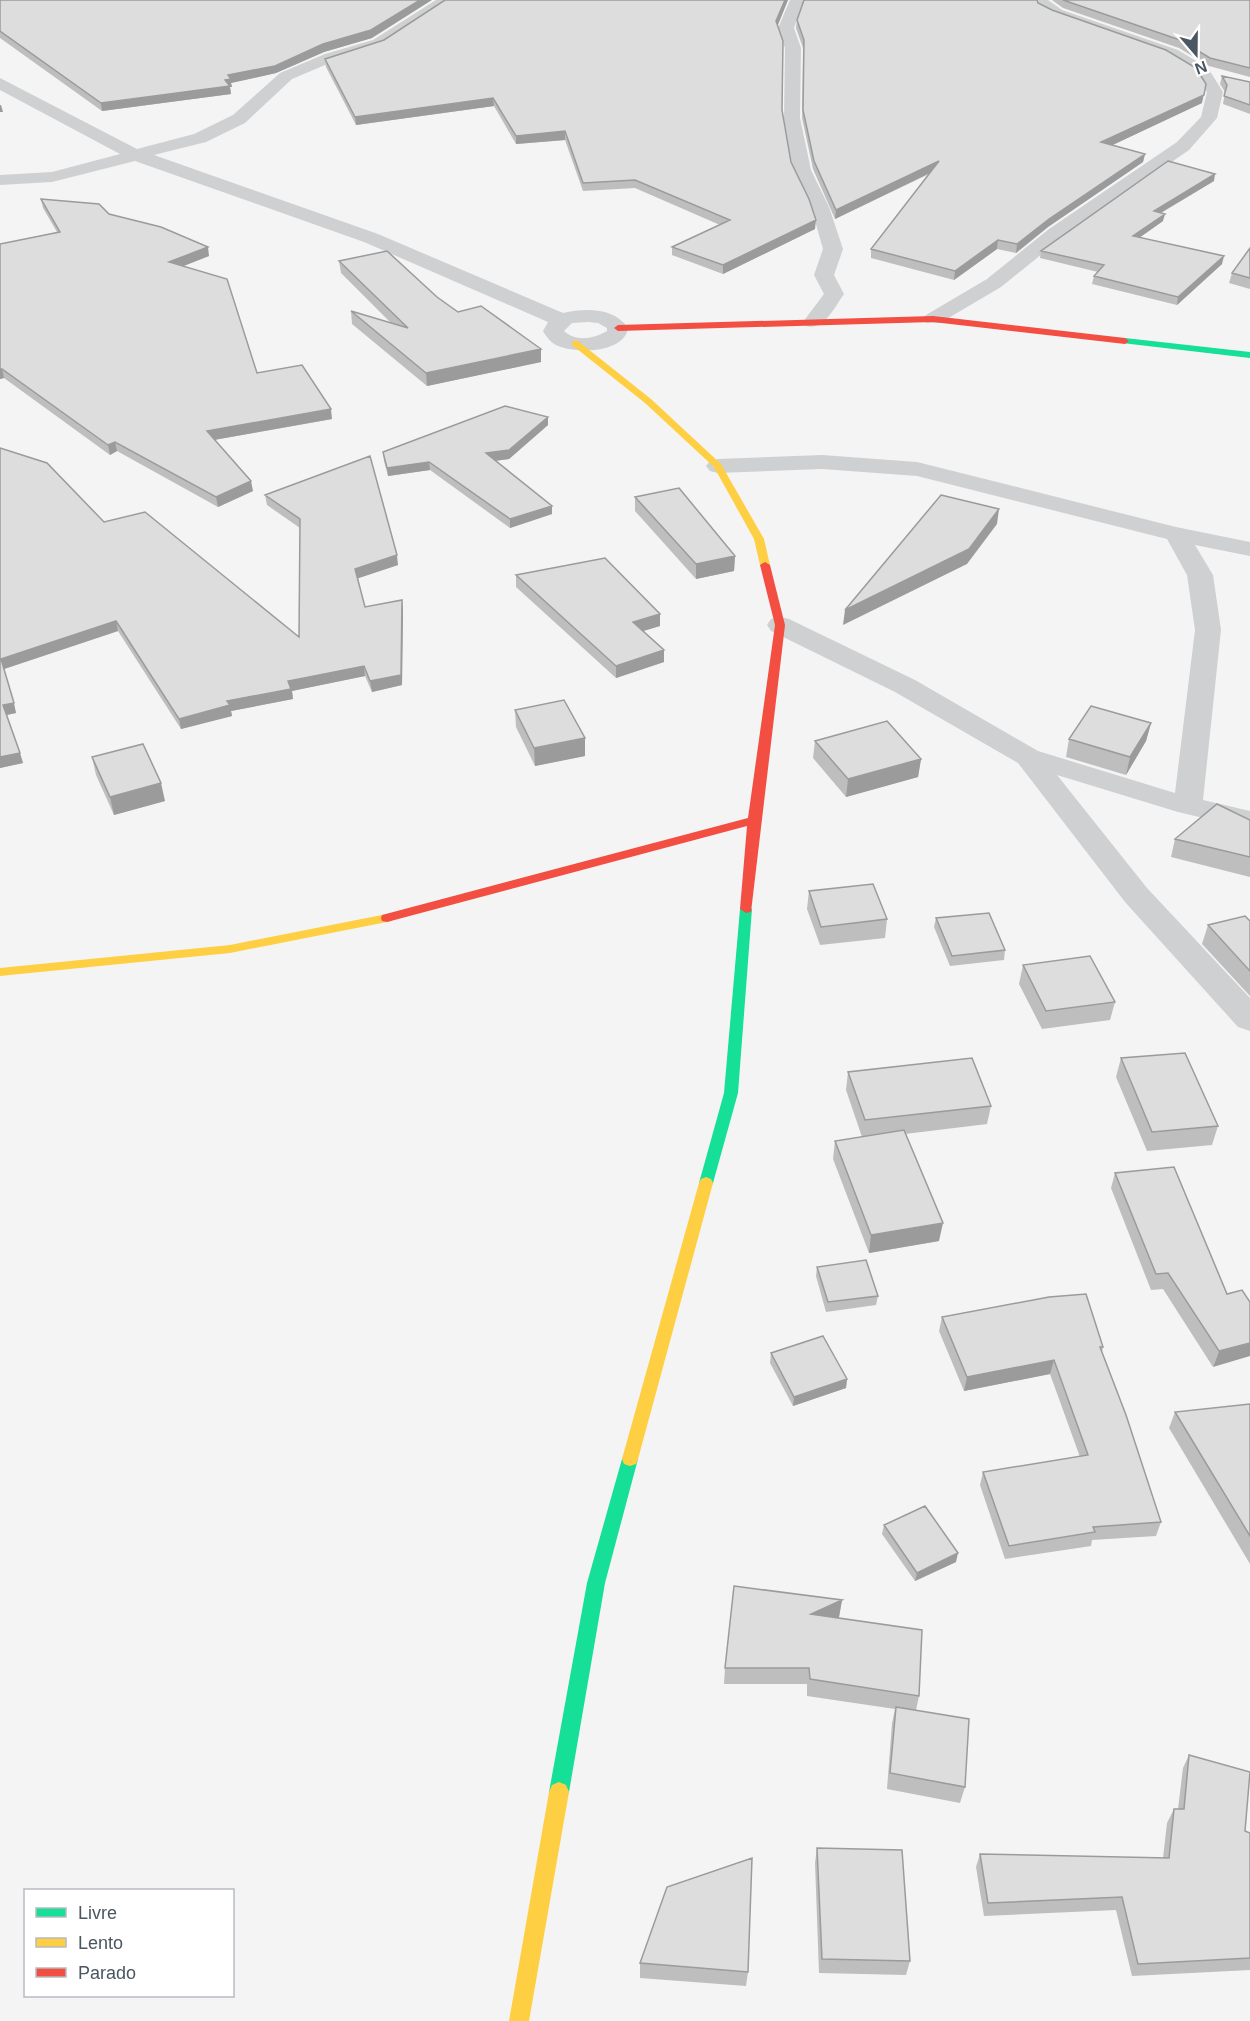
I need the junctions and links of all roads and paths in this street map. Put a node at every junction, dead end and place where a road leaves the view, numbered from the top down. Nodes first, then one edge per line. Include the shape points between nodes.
1 (446, 0) edge
2 (797, 0) edge
3 (1041, 0) edge
4 (1202, 71) junction
5 (1224, 77) edge
6 (0, 83) edge
7 (133, 154) junction
8 (52, 177) junction
9 (0, 180) edge
10 (0, 196) edge
11 (933, 319) junction
12 (561, 320) junction
13 (813, 322) junction
14 (618, 328) junction
15 (575, 343) junction
16 (1250, 355) edge
17 (718, 466) junction
18 (1176, 534) junction
19 (1250, 549) edge
20 (780, 625) junction
21 (1028, 757) junction
22 (1188, 806) junction
23 (754, 820) junction
24 (1250, 820) edge
25 (0, 972) edge
26 (1250, 1019) edge
27 (519, 2021) edge

1 - 7 street via 378,43 286,76 239,119 220,130
2 - 13 street via 786,28 793,48 792,118 802,170 820,207 833,249 824,275 834,294
3 - 4 street via 1057,13 1172,53
4 - 5 street
4 - 11 street via 1215,92 1209,118 1183,146 1056,233 994,283
6 - 7 street
7 - 8 street
7 - 12 street via 371,238
8 - 9 street
8 - 10 street
11 - 13 street
11 - 16 street
12 - 14 street via 596,316
12 - 15 street via 553,331 556,336
13 - 14 street
14 - 15 street via 617,334 600,342
15 - 17 street via 648,401
17 - 18 street via 822,462 917,469
17 - 20 street via 759,539
18 - 19 street
18 - 22 street via 1200,575 1208,630
20 - 21 street via 905,686
20 - 23 street
21 - 22 street
21 - 26 street via 1136,895
22 - 24 street
23 - 25 street via 307,936 181,958
23 - 27 street via 731,1093 596,1583

